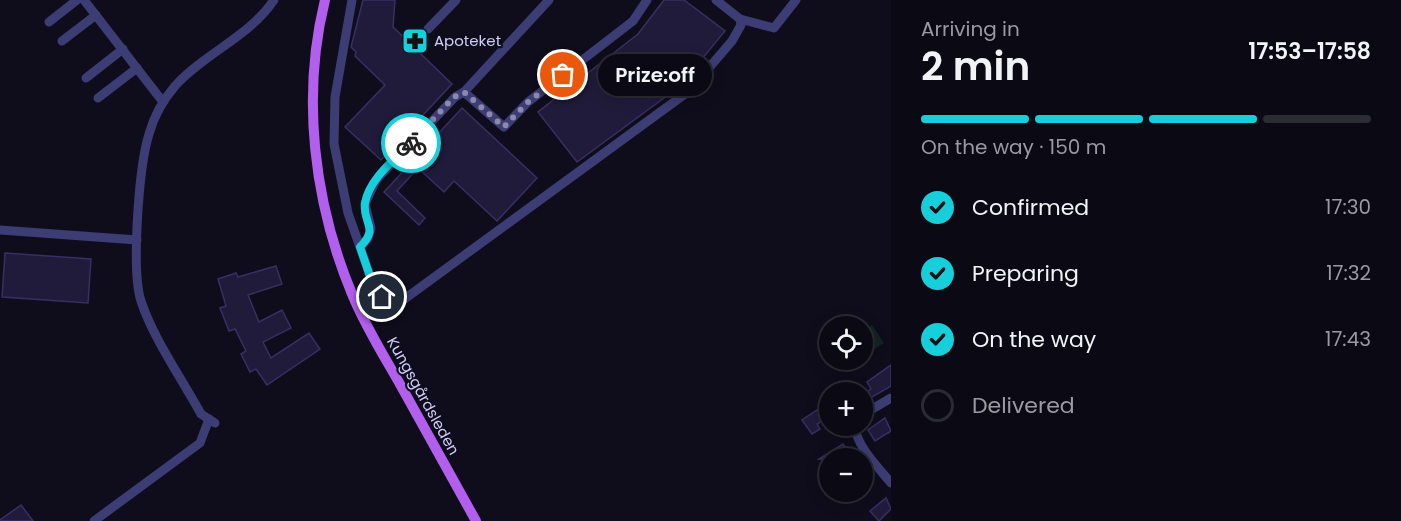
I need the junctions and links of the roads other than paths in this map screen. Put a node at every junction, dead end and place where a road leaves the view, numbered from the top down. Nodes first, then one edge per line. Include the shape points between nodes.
1 (77, 0) edge
2 (84, 0) edge
3 (274, 0) edge
4 (325, 0) edge
5 (352, 0) edge
6 (456, 0) edge
7 (549, 0) edge
8 (647, 0) edge
9 (716, 0) edge
10 (796, 0) edge
11 (96, 15) junction
12 (743, 21) junction
13 (49, 22) dead end
14 (428, 29) dead end
15 (62, 41) dead end
16 (123, 50) junction
17 (137, 68) junction
18 (86, 78) dead end
19 (464, 92) junction
20 (98, 98) dead end
21 (163, 102) junction
22 (0, 230) edge
23 (137, 240) junction
24 (360, 247) junction
25 (891, 398) edge
26 (873, 409) edge
27 (859, 436) edge
28 (891, 483) edge
29 (94, 521) edge
30 (476, 521) edge

1 - 13 street
2 - 11 street
3 - 21 street via 249,29 187,74
4 - 30 main road, Kungsgårdsleden via 317,52 314,120 321,189 332,237 367,326
5 - 24 street via 335,97 334,144 348,213
6 - 14 street
7 - 19 street
8 - 19 street via 633,21 528,102 504,127
9 - 12 street
10 - 12 street via 774,28
11 - 15 street
11 - 16 street
12 - 24 street via 732,41 689,91 399,303 382,297 374,288
16 - 17 street
16 - 18 street
17 - 20 street
17 - 21 street
19 - 24 street via 454,97 375,180 365,204 371,228
21 - 23 street via 144,152
22 - 23 street
23 - 29 street via 135,271 146,314 201,414 212,421 200,443
25 - 26 street
27 - 28 street

